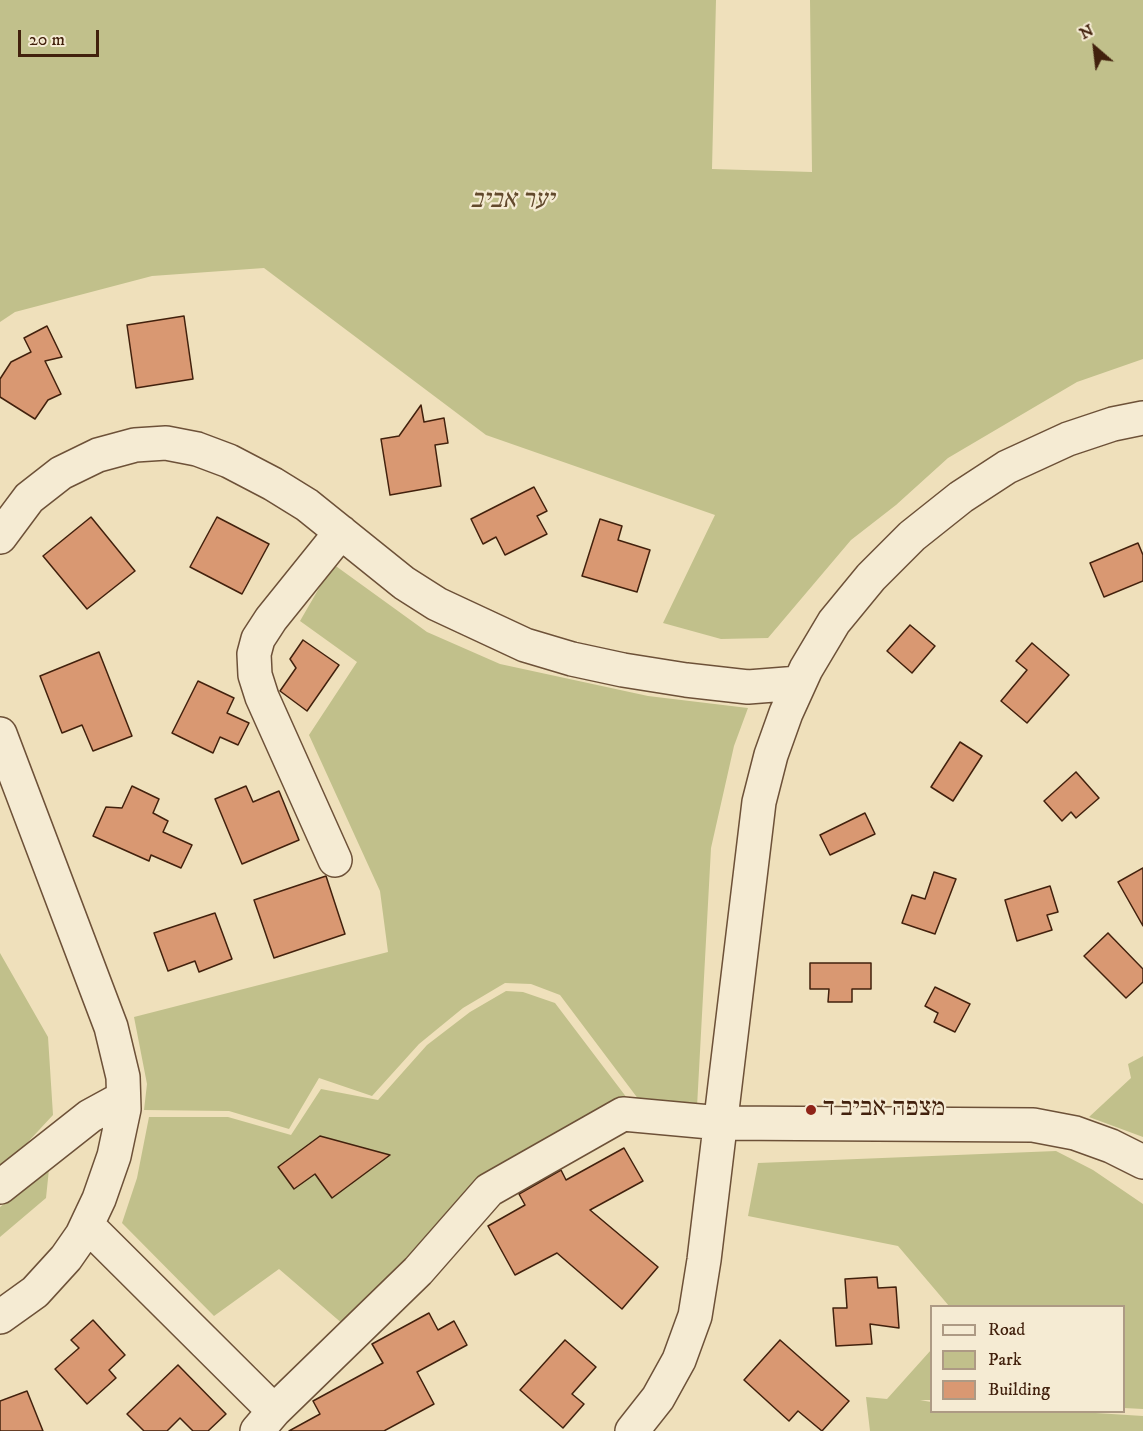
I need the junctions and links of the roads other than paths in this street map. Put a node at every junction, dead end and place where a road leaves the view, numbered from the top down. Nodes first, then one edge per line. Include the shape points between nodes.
1 (1143, 418) edge
2 (341, 532) junction
3 (0, 537) edge
4 (799, 683) junction
5 (0, 734) edge
6 (334, 860) dead end
7 (123, 1098) junction
8 (721, 1123) junction
9 (1143, 1162) edge
10 (0, 1187) edge
11 (87, 1225) junction
12 (0, 1317) edge
13 (266, 1421) edge
14 (632, 1431) edge

1 - 4 street via 1068,439 1007,467 961,497 912,536 871,577 834,622
2 - 3 street via 307,505 229,461 166,443 135,445 98,455 61,473 29,498
2 - 4 street via 437,604 525,645 572,659 686,680 748,687
2 - 6 street via 271,619 254,654 262,697
4 - 8 street via 771,755 759,802
5 - 7 street via 111,1027 123,1077
7 - 10 street via 90,1116
7 - 11 street via 114,1155
8 - 9 street via 1033,1125 1076,1133
8 - 13 street via 623,1114 489,1190 418,1271
8 - 14 street via 695,1316 674,1369 658,1398
11 - 12 street via 66,1258 36,1292
11 - 13 street

